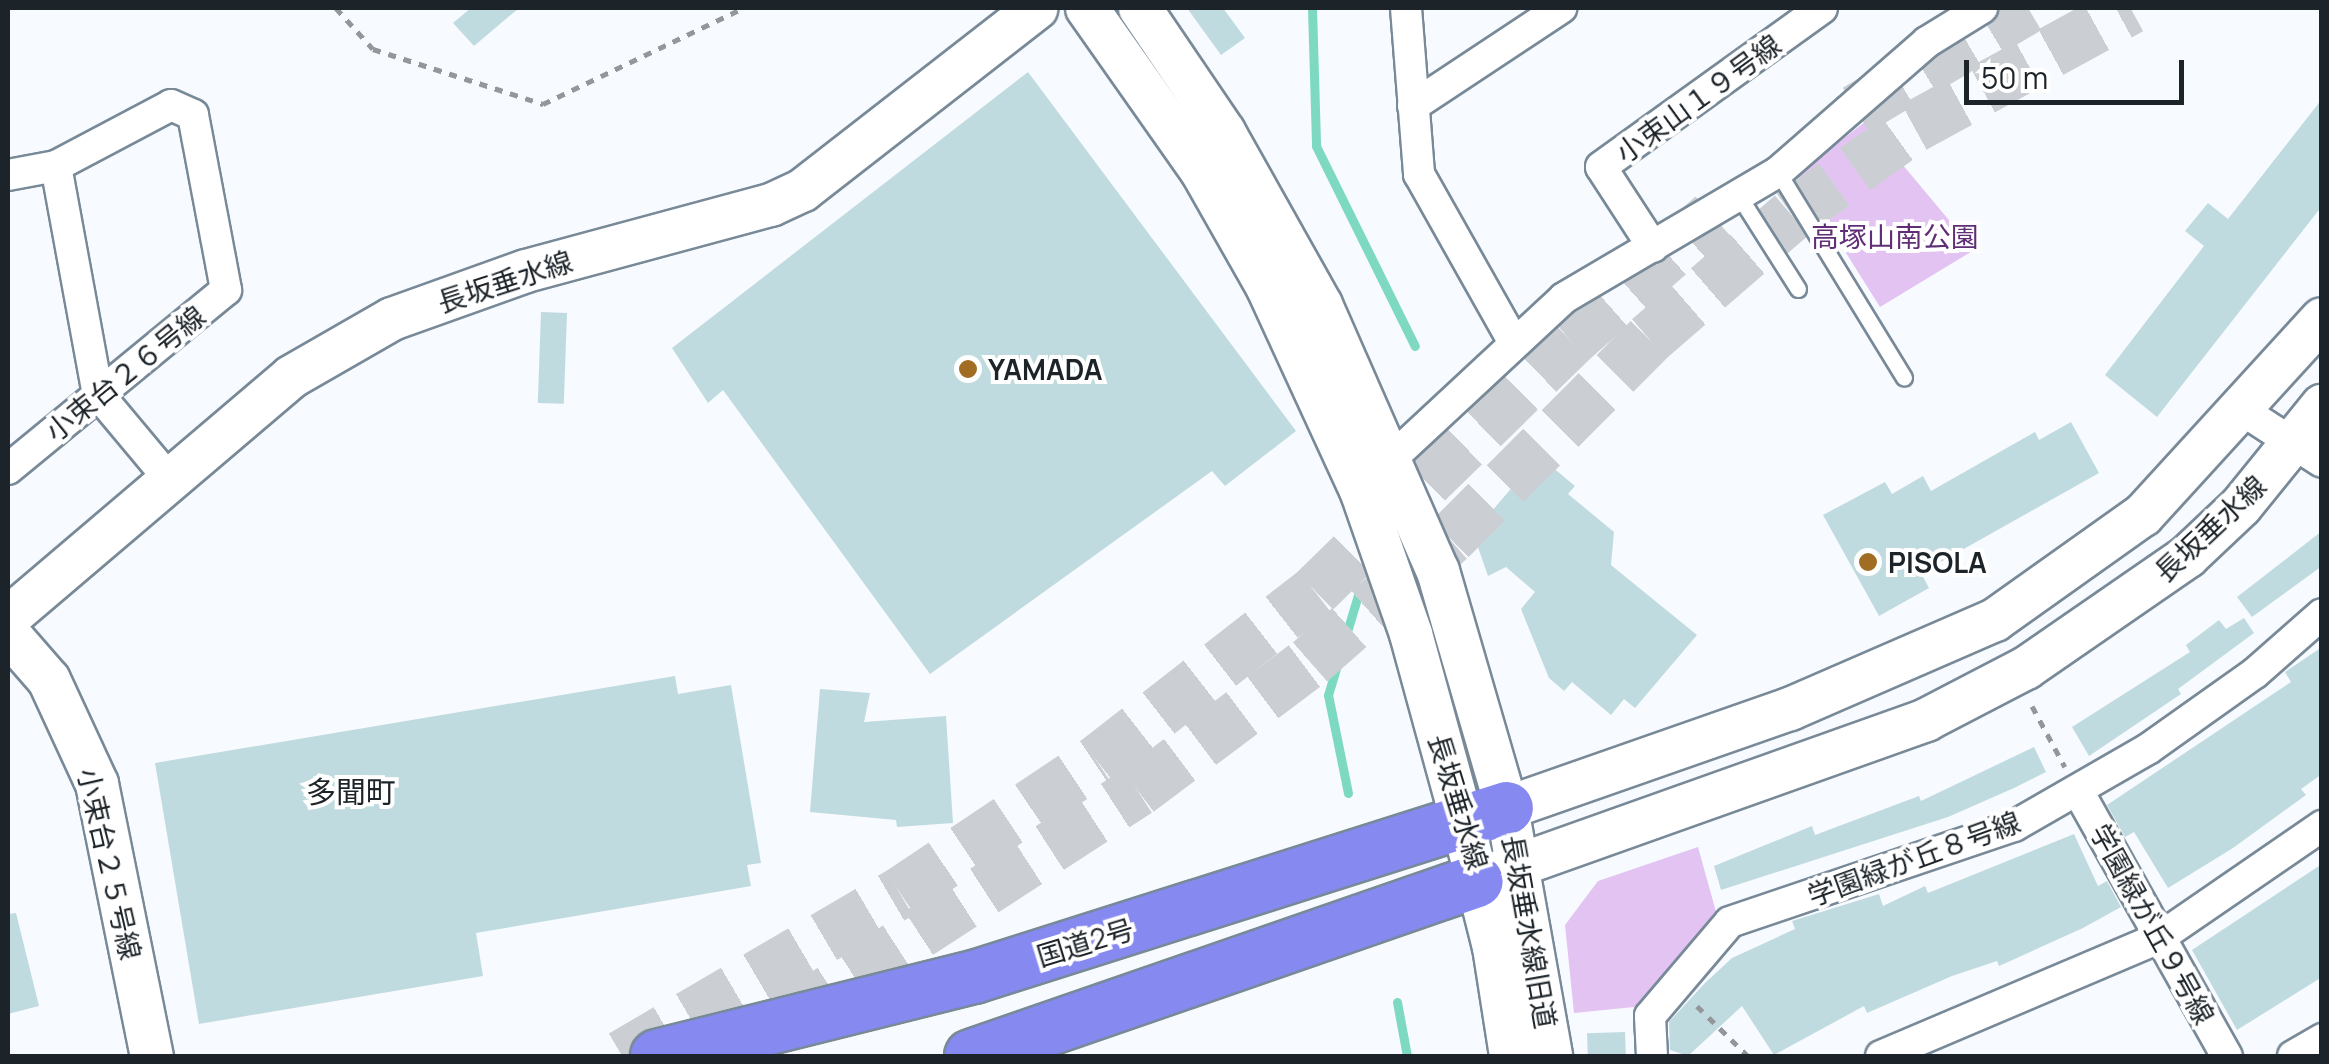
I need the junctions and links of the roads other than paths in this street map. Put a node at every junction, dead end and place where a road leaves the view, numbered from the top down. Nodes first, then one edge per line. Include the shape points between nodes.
1 (1037, 8) edge
2 (1088, 8) edge
3 (1140, 8) edge
4 (1406, 8) edge
5 (1561, 8) edge
6 (1822, 8) edge
7 (1982, 8) edge
8 (1412, 106) junction
9 (56, 166) junction
10 (1778, 172) junction
11 (8, 175) edge
12 (1738, 196) junction
13 (1653, 247) junction
14 (1798, 290) dead end
15 (2322, 319) edge
16 (1513, 341) junction
17 (1904, 378) dead end
18 (98, 394) junction
19 (2322, 406) edge
20 (2242, 410) junction
21 (2309, 452) edge
22 (1390, 459) junction
23 (8, 469) edge
24 (170, 480) junction
25 (2322, 614) edge
26 (8, 618) edge
27 (8, 633) edge
28 (2078, 792) junction
29 (1485, 816) junction
30 (2322, 826) edge
31 (1498, 873) junction
32 (2160, 938) junction
33 (974, 977) junction
34 (1053, 1024) junction
35 (2322, 1039) edge
36 (152, 1056) edge
37 (657, 1056) edge
38 (771, 1056) edge
39 (943, 1056) edge
40 (971, 1056) edge
41 (1510, 1056) edge
42 (1551, 1056) edge
43 (1652, 1056) edge
44 (1882, 1056) edge
45 (2227, 1056) edge
46 (2293, 1056) edge

1 - 24 main road, 長坂垂水線 via 803,190 771,205 526,271 392,319 291,377
2 - 29 main road, 長坂垂水線 via 1201,170 1267,286 1334,426
3 - 22 main road, 長坂垂水線 via 1224,132 1311,288
4 - 8 street
5 - 8 street
6 - 13 street, 小束山１９号線 via 1601,167
7 - 10 street via 1928,42
8 - 16 street via 1419,174
9 - 11 street, 小束台２６号線
9 - 18 street
9 - 18 street, 小束台２６号線 via 171,105 193,115 226,290
10 - 12 street
10 - 17 lane
12 - 13 street
12 - 14 lane
13 - 16 street via 1564,298
15 - 20 main road, 長坂垂水線
16 - 22 street
18 - 23 street, 小束台２６号線
18 - 24 street
19 - 21 main road, 長坂垂水線
20 - 21 street
20 - 29 main road, 長坂垂水線 via 2143,514 1995,620 1808,702
21 - 31 main road, 長坂垂水線 via 2112,615 2015,674 1926,720
22 - 29 main road, 長坂垂水線 via 1438,571
24 - 26 main road, 長坂垂水線
25 - 28 street, 学園緑が丘８号線 via 2255,673
27 - 36 main road, 小束台２５号線 via 48,680 97,784
28 - 32 street, 学園緑が丘９号線
28 - 43 street, 学園緑が丘８号線 via 2014,826 1922,861 1730,922 1650,1016
29 - 31 main road, 長坂垂水線
29 - 33 highway, 国道2号
30 - 32 street
31 - 34 highway
31 - 41 main road, 長坂垂水線旧道
31 - 42 main road, 長坂垂水線旧道
32 - 44 street
32 - 45 street, 学園緑が丘９号線
33 - 37 highway, 国道2号
33 - 38 highway
34 - 39 highway
34 - 40 highway
35 - 46 street

